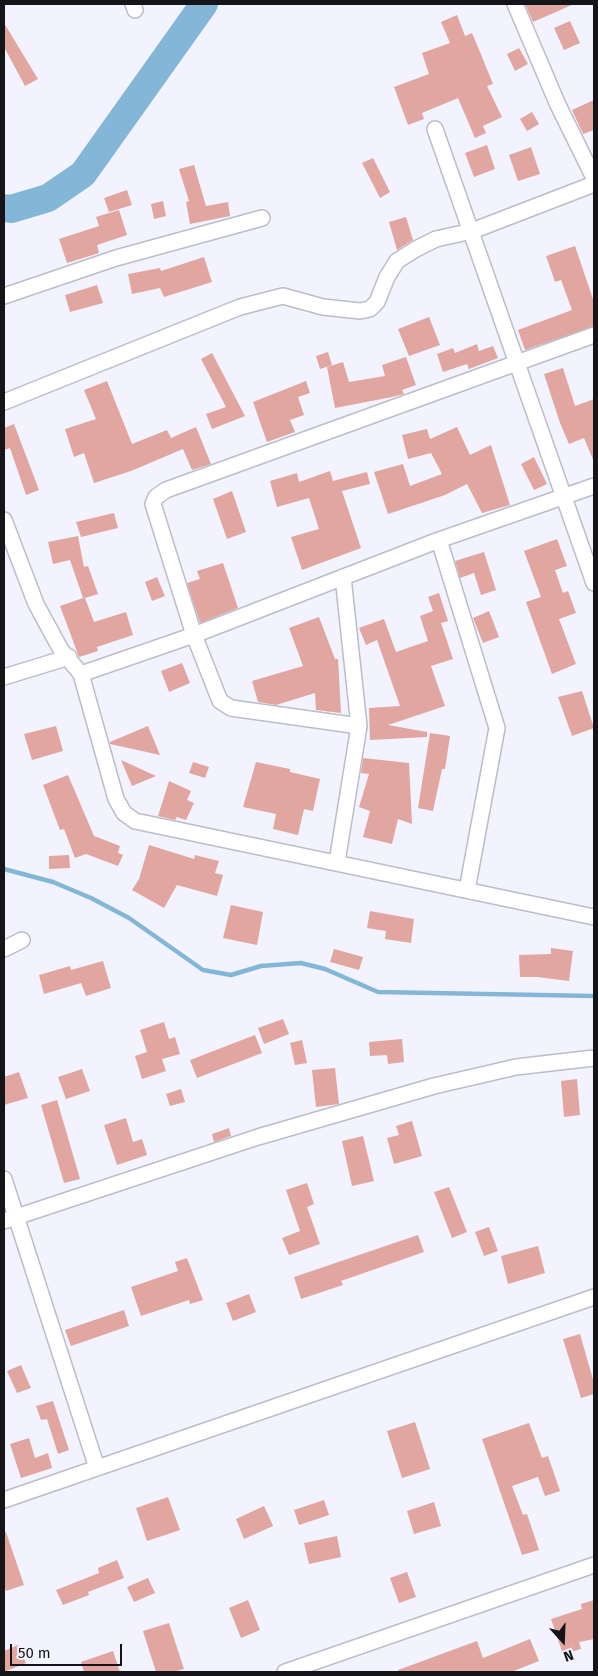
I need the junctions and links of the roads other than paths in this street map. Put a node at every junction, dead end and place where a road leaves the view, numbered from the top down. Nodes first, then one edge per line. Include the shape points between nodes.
1 (515, 4) edge
2 (434, 129) dead end
3 (594, 178) edge
4 (594, 184) edge
5 (262, 218) dead end
6 (472, 231) junction
7 (4, 296) edge
8 (594, 335) edge
9 (517, 364) junction
10 (4, 402) edge
11 (594, 486) edge
12 (565, 497) junction
13 (4, 520) edge
14 (439, 540) junction
15 (343, 577) junction
16 (594, 583) edge
17 (194, 635) junction
18 (68, 658) junction
19 (82, 674) junction
20 (4, 677) edge
21 (359, 726) junction
22 (337, 862) junction
23 (467, 890) junction
24 (594, 917) edge
25 (22, 940) dead end
26 (4, 949) edge
27 (594, 1058) edge
28 (4, 1179) edge
29 (11, 1219) edge
30 (594, 1297) edge
31 (97, 1468) junction
32 (4, 1500) edge
33 (594, 1565) edge
34 (285, 1672) edge

1 - 3 street via 558,105
2 - 6 street
4 - 6 street
5 - 7 street via 116,258
6 - 9 street
6 - 10 street via 436,239 397,261 377,302 370,309 323,307 283,296 240,307
8 - 9 street
9 - 12 street
9 - 17 street via 166,490 156,497 154,504
11 - 12 street
12 - 14 street
12 - 16 street
13 - 18 street via 36,604
14 - 15 street
14 - 23 street via 497,728
15 - 17 street
15 - 21 street
17 - 19 street
17 - 21 street via 220,701 231,708
18 - 19 street
18 - 20 street
19 - 22 street via 116,799 124,813 135,821
21 - 22 street
22 - 23 street
23 - 24 street
25 - 26 street
27 - 29 street via 516,1067 434,1086 258,1137
28 - 29 street
29 - 31 street
30 - 31 street
31 - 32 street
33 - 34 street

